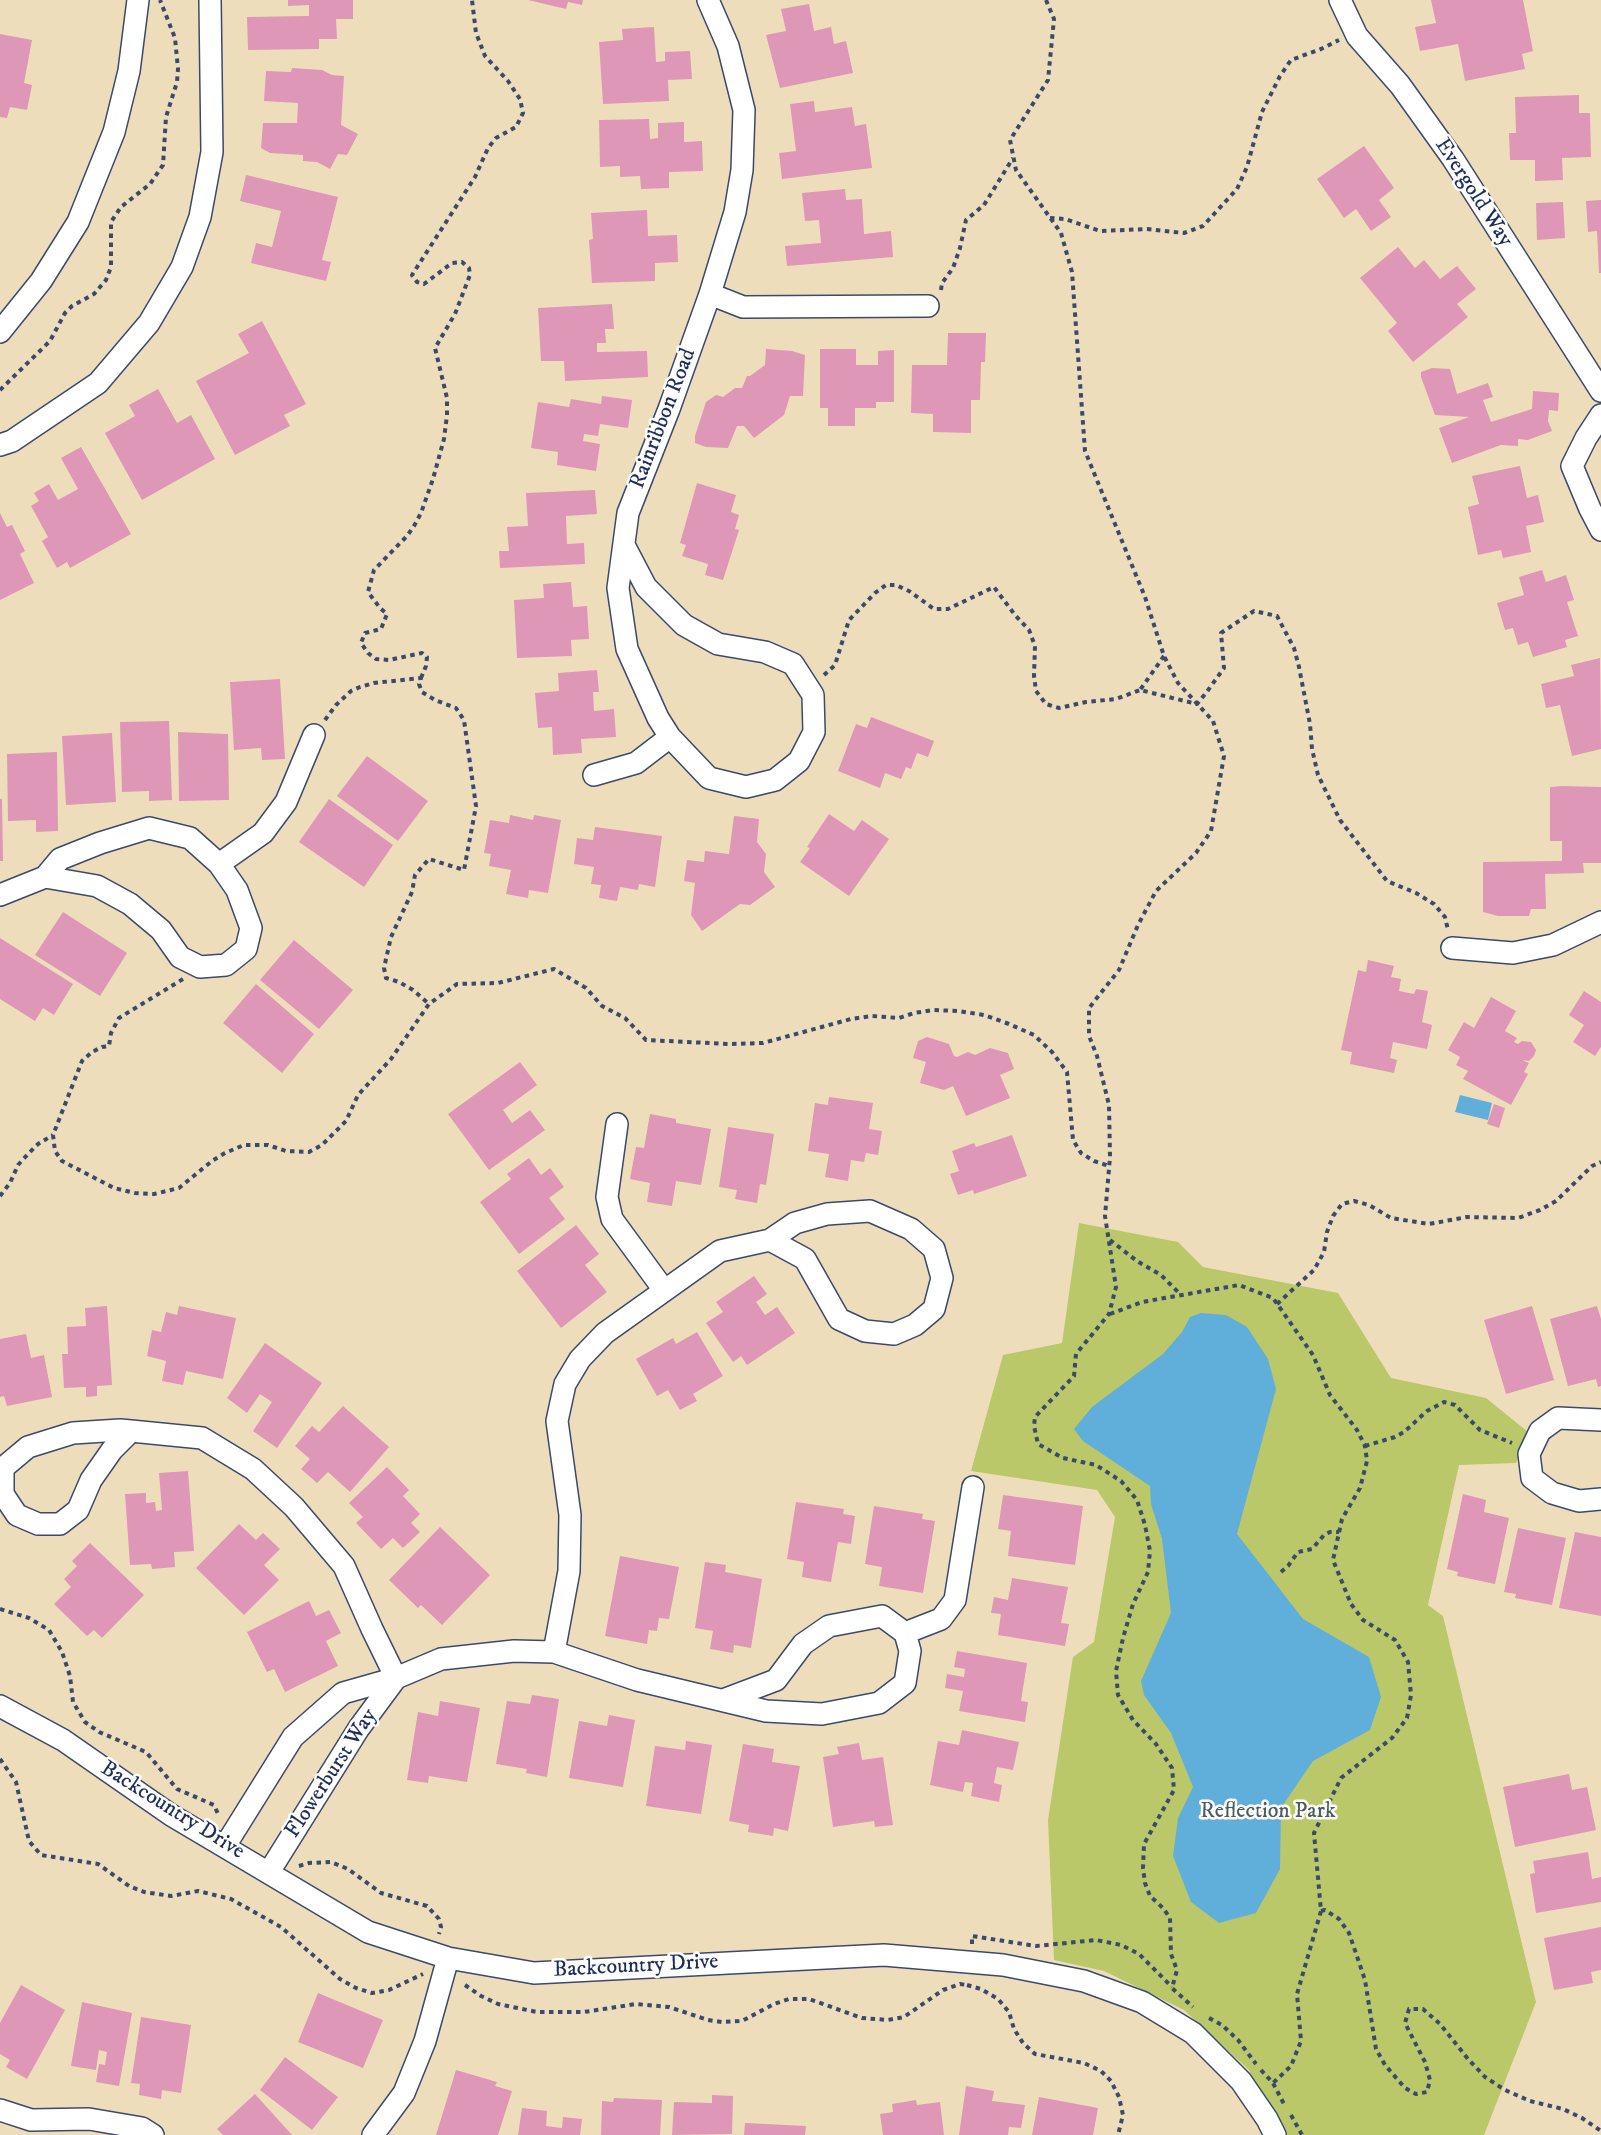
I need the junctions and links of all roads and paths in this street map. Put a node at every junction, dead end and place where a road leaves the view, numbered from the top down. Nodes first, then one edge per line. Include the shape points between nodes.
1 (138, 0) edge
2 (160, 0) edge
3 (210, 0) edge
4 (472, 0) edge
5 (708, 0) edge
6 (1046, 0) edge
7 (1340, 0) edge
8 (1357, 36) junction
9 (1013, 157) junction
10 (1050, 218) junction
11 (942, 283) dead end
12 (710, 294) junction
13 (928, 306) dead end
14 (0, 332) edge
15 (0, 390) edge
16 (1601, 391) edge
17 (1601, 415) edge
18 (0, 445) edge
19 (1601, 530) edge
20 (624, 545) junction
21 (1164, 656) junction
22 (421, 678) junction
23 (807, 685) junction
24 (1140, 690) junction
25 (1197, 704) junction
26 (314, 735) joint
27 (670, 737) junction
28 (594, 775) dead end
29 (219, 864) junction
30 (45, 877) junction
31 (0, 895) edge
32 (1601, 922) edge
33 (1452, 948) joint
34 (191, 963) junction
35 (429, 1004) junction
36 (617, 1124) dead end
37 (53, 1136) junction
38 (1601, 1162) edge
39 (1109, 1166) junction
40 (0, 1196) edge
41 (770, 1240) junction
42 (1110, 1240) junction
43 (664, 1290) junction
44 (1181, 1296) junction
45 (1276, 1304) junction
46 (1109, 1314) junction
47 (1601, 1420) edge
48 (131, 1431) junction
49 (1365, 1446) junction
50 (1532, 1449) junction
51 (973, 1487) dead end
52 (1601, 1499) edge
53 (1339, 1532) junction
54 (1281, 1572) dead end
55 (0, 1609) edge
56 (905, 1633) junction
57 (554, 1652) junction
58 (396, 1678) junction
59 (723, 1700) junction
60 (1, 1705) edge
61 (0, 1759) edge
62 (221, 1821) dead end
63 (225, 1845) junction
64 (298, 1866) dead end
65 (269, 1872) junction
66 (1321, 1911) junction
67 (442, 1950) junction
68 (970, 1962) junction
69 (426, 1973) dead end
70 (465, 1985) dead end
71 (967, 1985) junction
72 (1173, 1988) junction
73 (1199, 2013) dead end
74 (1207, 2017) dead end
75 (1272, 2083) junction
76 (1255, 2100) junction
77 (0, 2110) edge
78 (1601, 2131) edge
79 (153, 2135) edge
80 (373, 2135) edge
81 (1118, 2135) edge
82 (1275, 2135) edge
83 (1302, 2135) edge

1 - 14 street via 129,71 114,132 78,222 41,281
2 - 15 path via 175,38 178,69 166,117 163,165 150,184 121,207 111,222 111,267 106,280 94,294 65,313 50,341
3 - 18 street via 212,152 200,217 182,267 149,323 98,383 12,441
4 - 22 path via 476,33 485,56 520,99 523,113 516,127 496,138 488,148 475,177 412,275 424,284 452,263 462,262 470,275 435,348 447,415 433,479 414,526 374,570 368,592 387,614 381,629 365,633 361,643 376,659 422,653 427,657
5 - 12 street, Rainribbon Road via 728,46 744,110 742,170 735,212
6 - 9 path via 1054,19 1047,80 1010,140
7 - 8 street, Evergold Way
8 - 10 path via 1291,60 1262,112 1237,189 1203,226 1184,232 1100,231
8 - 16 street, Evergold Way via 1400,85 1453,159
9 - 10 path via 1016,170
9 - 11 path via 984,205 966,219 953,268
10 - 21 path via 1061,234 1072,272 1085,450 1145,597
12 - 13 street via 743,307
12 - 20 street, Rainribbon Road via 628,513
17 - 19 street via 1572,466
20 - 23 street, Rainribbon Road via 646,587 684,626 718,644 765,652 793,664
20 - 27 street, Rainribbon Road via 618,588 627,649
21 - 24 path
21 - 25 path via 1178,683
22 - 26 path via 374,683 351,691
22 - 35 path via 422,692 456,708 464,720 476,806 464,870 429,859 416,875 385,957 386,978 413,990
23 - 24 path via 835,665 849,620 886,585 909,591 934,609 948,609 994,586 1029,630 1035,646 1036,691 1046,704 1059,708 1116,699
23 - 27 street, Rainribbon Road via 813,694 813,732 799,761 775,780 746,786 709,778
24 - 25 path
25 - 33 path via 1224,668 1221,633 1254,611 1277,616 1299,667 1318,775 1340,820 1387,881 1434,904 1445,917
25 - 39 path via 1213,721 1224,756 1211,831 1196,853 1156,891 1119,970 1089,1008 1089,1036 1109,1105
26 - 29 street via 286,802 263,833
27 - 28 street via 636,763
29 - 30 street via 190,838 149,828 60,859
29 - 34 street via 237,890 251,928 246,949 226,964 200,967
30 - 31 street
30 - 34 street via 97,886 130,904 161,930 180,957
32 - 33 street via 1553,945 1513,953
34 - 37 path via 186,978 119,1018 109,1046 92,1052 82,1061
35 - 37 path via 391,1059 358,1095 346,1121 309,1152 244,1145 212,1161 178,1188 154,1194 135,1193 98,1181 62,1161 55,1151
35 - 39 path via 457,984 498,983 554,969 586,988 602,1006 625,1018 646,1040 763,1043 872,1016 899,1018 934,1010 984,1016 1034,1035 1052,1052 1067,1072 1073,1140 1081,1153
36 - 43 street via 607,1197 612,1219
37 - 40 path via 38,1144 23,1160
38 - 45 path via 1556,1200 1518,1218 1467,1217 1429,1224 1391,1218 1354,1201 1342,1204 1326,1232 1324,1252 1314,1270
39 - 42 path via 1105,1216
41 - 41 street via 805,1260 839,1319 865,1331 894,1334 915,1325 934,1309 942,1278 934,1249 911,1229 870,1211 827,1214 795,1223
41 - 43 street via 720,1251
42 - 44 path via 1161,1275
42 - 46 path via 1116,1287
43 - 57 street via 605,1333 580,1359 566,1384 557,1421 570,1515 569,1571
44 - 45 path via 1239,1285 1273,1298
44 - 46 path via 1142,1302
45 - 49 path via 1313,1355 1330,1395
46 - 72 path via 1076,1354 1074,1376 1035,1417 1034,1426 1038,1444 1063,1458 1096,1465 1121,1481 1137,1500 1145,1526 1150,1551 1148,1572 1133,1604 1116,1671 1118,1695 1172,1768 1174,1790 1144,1844 1143,1868 1150,1896 1170,1918 1171,1954 1177,1970
47 - 50 street via 1558,1418 1540,1431
48 - 48 street via 73,1433 28,1447 3,1468 3,1494 17,1515 38,1524 60,1524 78,1510 91,1480
48 - 58 street via 202,1438 253,1469 294,1507 344,1566
49 - 50 path via 1404,1432 1444,1402 1455,1405 1480,1430
49 - 53 path via 1367,1461 1360,1488
50 - 52 street via 1532,1478 1552,1493 1579,1501
51 - 56 street via 955,1600 941,1619
53 - 54 path via 1330,1532 1312,1549 1298,1552
53 - 66 path via 1334,1560 1342,1586 1363,1620 1395,1640 1408,1662 1411,1695 1407,1718 1392,1738 1341,1778 1314,1833
55 - 62 path via 29,1618 49,1630 62,1652 73,1702 85,1722 146,1752 177,1789 214,1805
56 - 59 street via 882,1616 829,1626 803,1644 776,1680
56 - 59 street, Flowerburst Way via 910,1651 905,1683 879,1704 822,1714 766,1711
57 - 58 street, Flowerburst Way via 514,1651 441,1659
57 - 59 street, Flowerburst Way via 637,1680
58 - 63 street, Flowerburst Way via 343,1693 293,1737
58 - 65 street, Flowerburst Way via 359,1728
60 - 63 street, Backcountry Drive via 63,1740 171,1815
61 - 69 path via 16,1782 29,1841 41,1854 98,1864 144,1892 171,1896 198,1891 231,1899 281,1927 340,1979 372,1993 389,1990
63 - 65 street, Backcountry Drive
64 - 67 path via 331,1862 348,1869 381,1893 427,1906 439,1918
65 - 67 street, Backcountry Drive via 368,1932
66 - 75 path via 1298,1994 1302,2042 1291,2066
66 - 78 path via 1339,1919 1349,1933 1365,1980 1376,2049 1405,2088 1416,2094 1427,2092 1430,2080 1405,2023 1409,2009 1424,2009 1485,2077 1530,2101 1563,2109
67 - 68 street, Backcountry Drive via 534,1973 884,1954
67 - 80 street via 425,2041 404,2093
68 - 71 path
68 - 72 path via 972,1936 1036,1947 1096,1940 1139,1954
68 - 76 street, Backcountry Drive via 1084,1981 1142,2002 1193,2033 1241,2080
70 - 71 path via 498,2004 537,2012 655,2005 722,2022 742,2020 789,1999 809,1999 862,2018 888,2020 904,2017 943,1990
71 - 81 path via 998,1999 1009,2012 1023,2043 1035,2054 1084,2063 1101,2071 1119,2097 1123,2115
72 - 73 path
74 - 75 path via 1238,2040
75 - 76 path
75 - 83 path
76 - 82 street, Backcountry Drive
77 - 79 street via 31,2120 89,2119 142,2128

